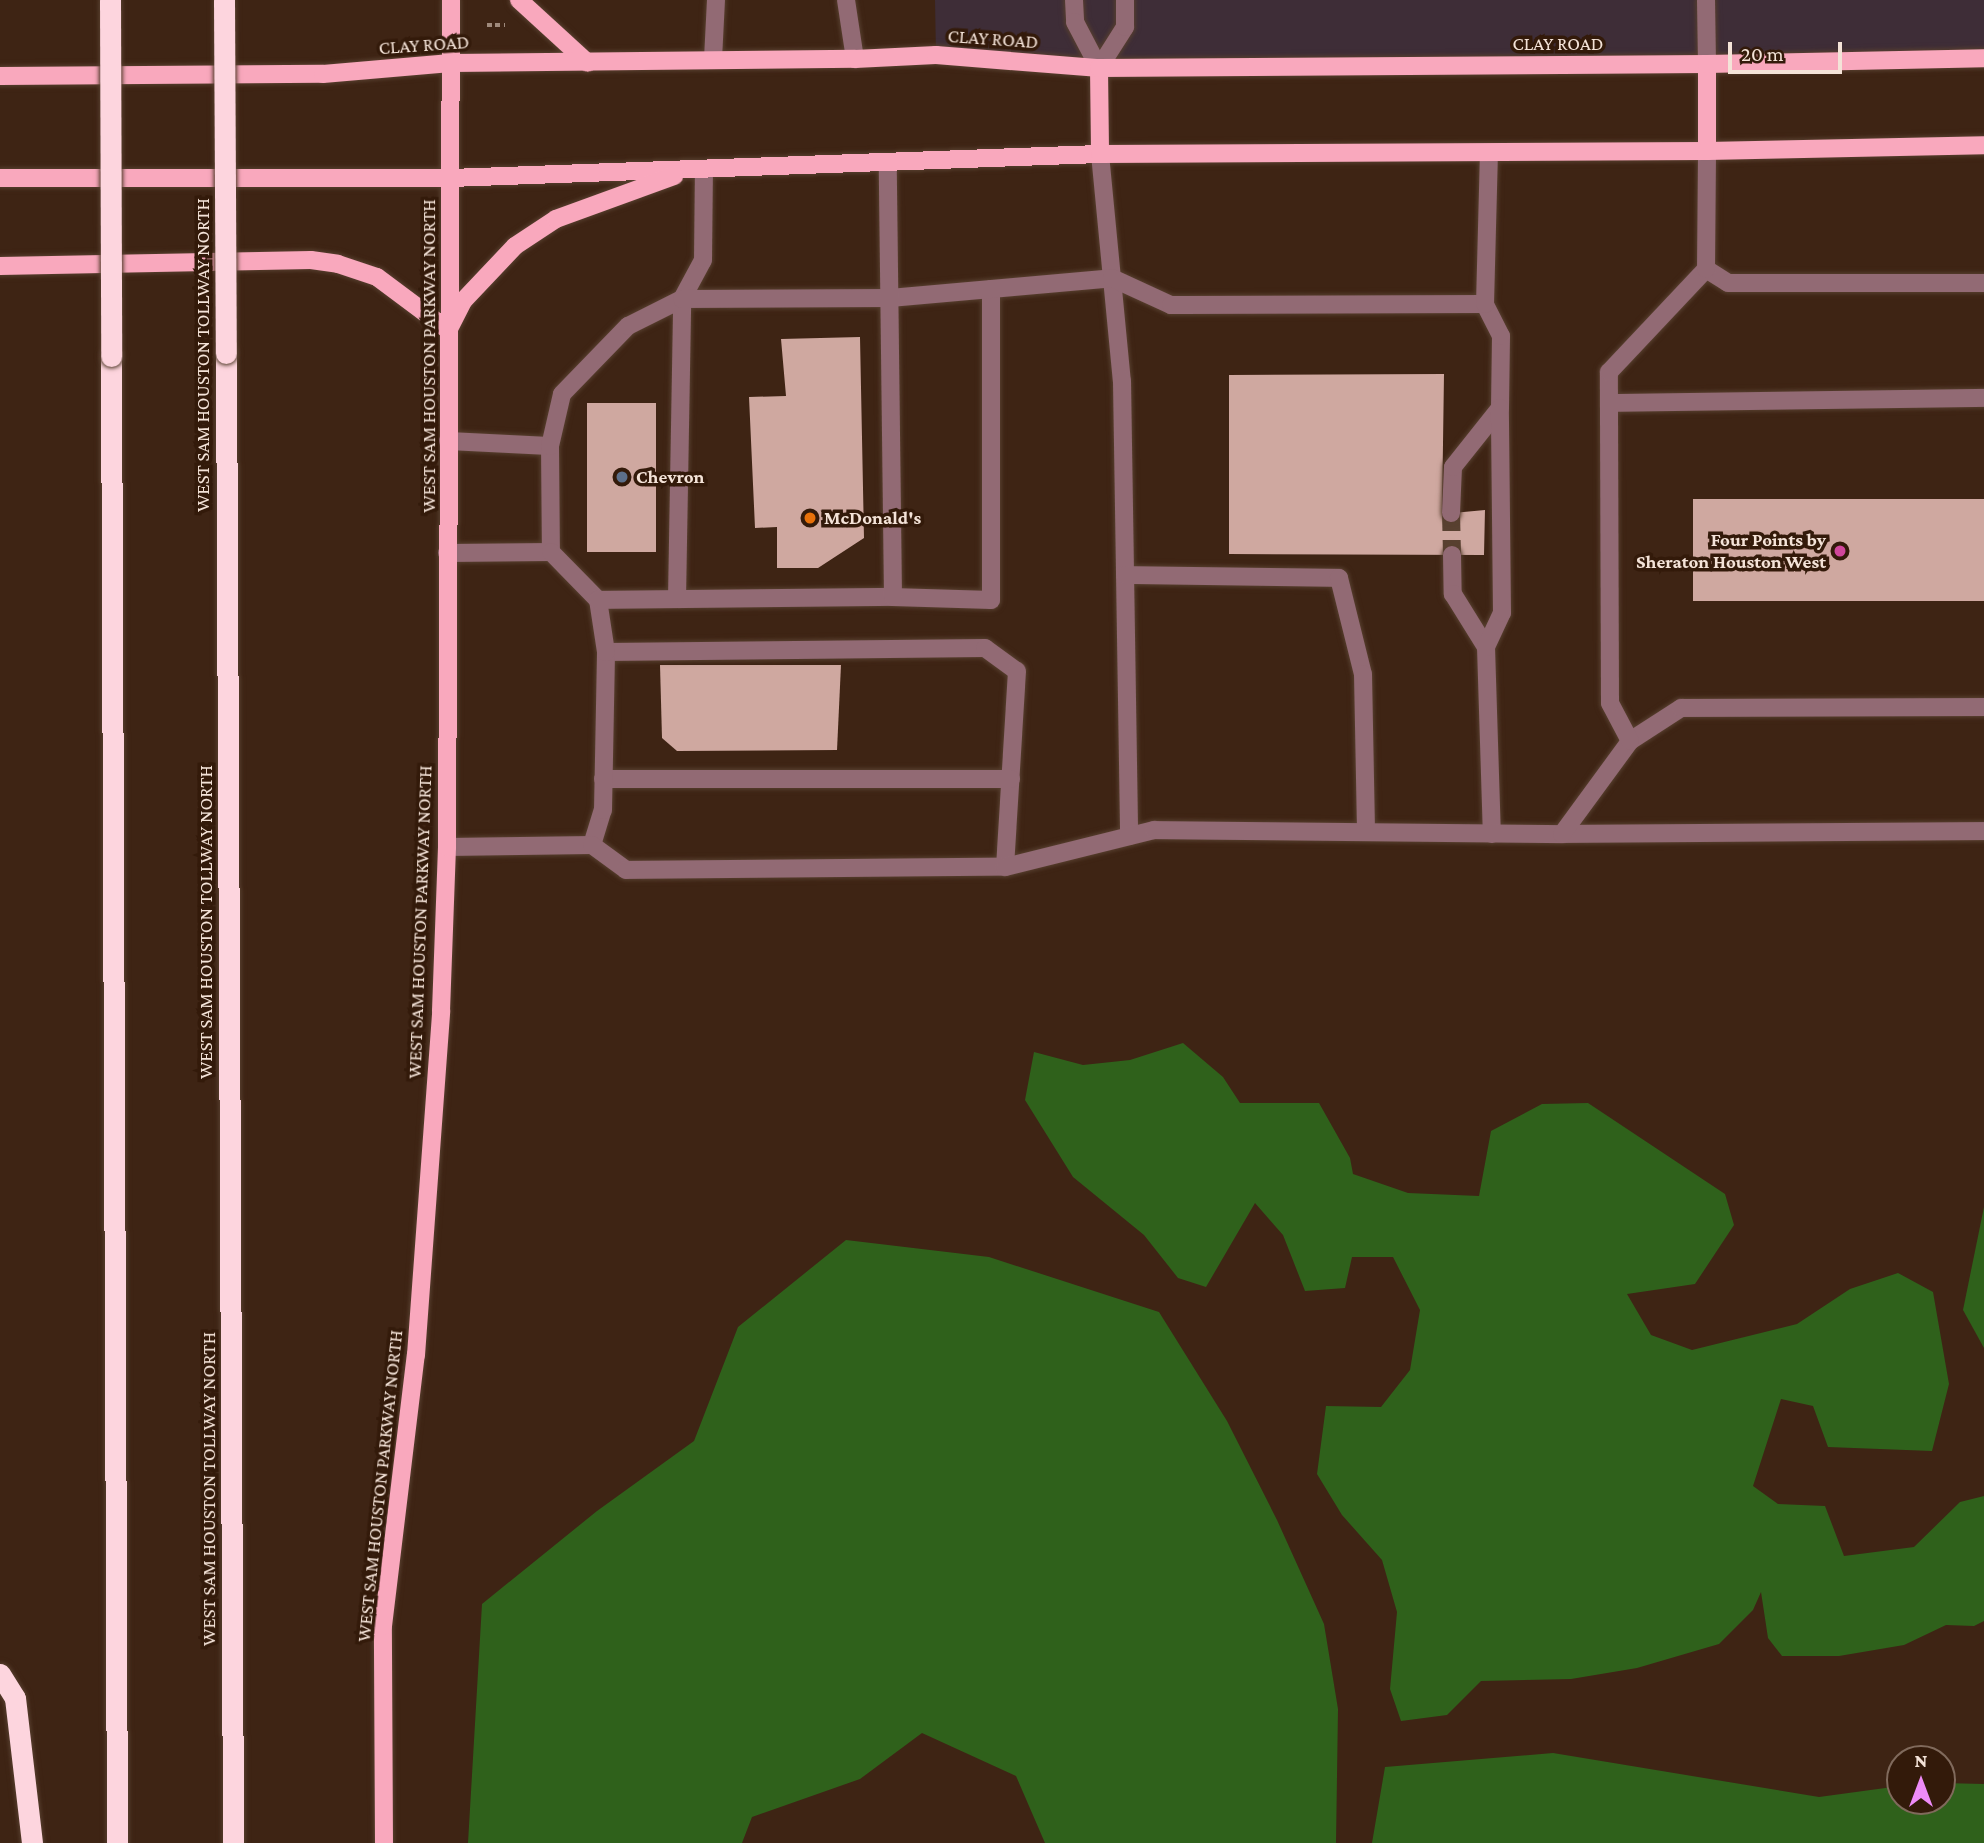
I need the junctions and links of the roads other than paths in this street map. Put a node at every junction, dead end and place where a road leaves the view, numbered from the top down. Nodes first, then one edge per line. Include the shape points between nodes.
1 (110, 0) edge
2 (225, 0) edge
3 (451, 0) edge
4 (519, 0) edge
5 (716, 0) edge
6 (846, 0) edge
7 (1074, 0) edge
8 (1125, 0) edge
9 (1706, 0) edge
10 (1984, 58) edge
11 (713, 59) junction
12 (856, 59) junction
13 (451, 63) junction
14 (588, 63) junction
15 (1707, 64) junction
16 (1099, 68) junction
17 (0, 76) edge
18 (1984, 145) edge
19 (1707, 151) junction
20 (1489, 153) junction
21 (1100, 154) junction
22 (888, 162) junction
23 (697, 169) junction
24 (0, 178) edge
25 (451, 178) junction
26 (0, 266) edge
27 (1706, 269) junction
28 (1112, 278) junction
29 (1984, 283) edge
30 (991, 289) junction
31 (890, 298) junction
32 (682, 299) junction
33 (1485, 304) junction
34 (448, 330) junction
35 (1984, 398) edge
36 (1609, 403) junction
37 (1500, 408) junction
38 (448, 441) junction
39 (550, 446) junction
40 (1451, 513) tunnel mouth
41 (551, 552) junction
42 (447, 554) junction
43 (1452, 555) tunnel mouth
44 (1125, 575) junction
45 (893, 597) junction
46 (677, 599) junction
47 (598, 600) junction
48 (1486, 647) junction
49 (606, 652) junction
50 (1984, 707) edge
51 (1630, 741) junction
52 (603, 779) junction
53 (1011, 779) junction
54 (1984, 831) edge
55 (1366, 832) junction
56 (1492, 834) junction
57 (1562, 834) junction
58 (1129, 836) junction
59 (592, 845) junction
60 (447, 847) junction
61 (1005, 867) junction
62 (0, 1674) edge
63 (32, 1843) edge
64 (117, 1843) edge
65 (233, 1843) edge
66 (384, 1843) edge

1 - 64 highway, bridge
2 - 65 highway, WEST SAM HOUSTON TOLLWAY NORTH, bridge
3 - 13 main road, WEST SAM HOUSTON PARKWAY NORTH
4 - 14 main road
5 - 11 lane
6 - 12 lane
7 - 16 lane via 1075,22
8 - 16 lane via 1125,27
9 - 15 lane
10 - 15 main road, CLAY ROAD
11 - 12 main road, CLAY ROAD
11 - 14 main road, CLAY ROAD
12 - 16 main road, CLAY ROAD via 936,55
13 - 14 main road, CLAY ROAD
13 - 17 main road, CLAY ROAD via 323,74
13 - 25 main road, WEST SAM HOUSTON PARKWAY NORTH
15 - 16 main road, CLAY ROAD
15 - 19 main road
16 - 21 main road
18 - 19 main road
19 - 20 main road
19 - 27 lane
20 - 21 main road
20 - 33 lane
21 - 22 main road
21 - 28 lane
22 - 23 main road
22 - 31 lane
23 - 25 main road
23 - 32 lane via 703,260
23 - 34 main road via 556,219 515,246 464,300
24 - 25 main road
25 - 34 main road, WEST SAM HOUSTON PARKWAY NORTH
26 - 34 main road via 311,260 377,276
27 - 29 lane via 1728,284
27 - 36 lane via 1609,372
28 - 30 lane
28 - 33 lane via 1171,305
28 - 44 lane via 1122,381
30 - 31 lane
30 - 45 lane via 991,600
31 - 32 lane
31 - 45 lane
32 - 39 lane via 628,326 562,394
32 - 46 lane
33 - 37 lane via 1501,336
34 - 38 main road, WEST SAM HOUSTON PARKWAY NORTH
35 - 36 lane
36 - 51 lane via 1610,703
37 - 40 lane via 1452,467
37 - 48 lane via 1502,613
38 - 39 lane
38 - 42 main road, WEST SAM HOUSTON PARKWAY NORTH
39 - 41 lane
41 - 42 lane
41 - 47 lane
42 - 60 main road, WEST SAM HOUSTON PARKWAY NORTH
43 - 48 lane via 1452,594
44 - 55 lane via 1339,578 1363,674
44 - 58 lane
45 - 46 lane
46 - 47 lane
47 - 49 lane
48 - 56 lane
49 - 52 lane
49 - 53 lane via 985,648 1017,671
50 - 51 lane via 1681,708
51 - 57 lane
52 - 53 lane
52 - 59 lane via 603,810
53 - 61 lane
54 - 57 lane
55 - 56 lane
55 - 58 lane via 1154,830
56 - 57 lane
58 - 61 lane
59 - 60 lane
59 - 61 lane via 626,870
60 - 66 main road, WEST SAM HOUSTON PARKWAY NORTH via 441,1011 416,1355 383,1626
62 - 63 highway via 15,1698

